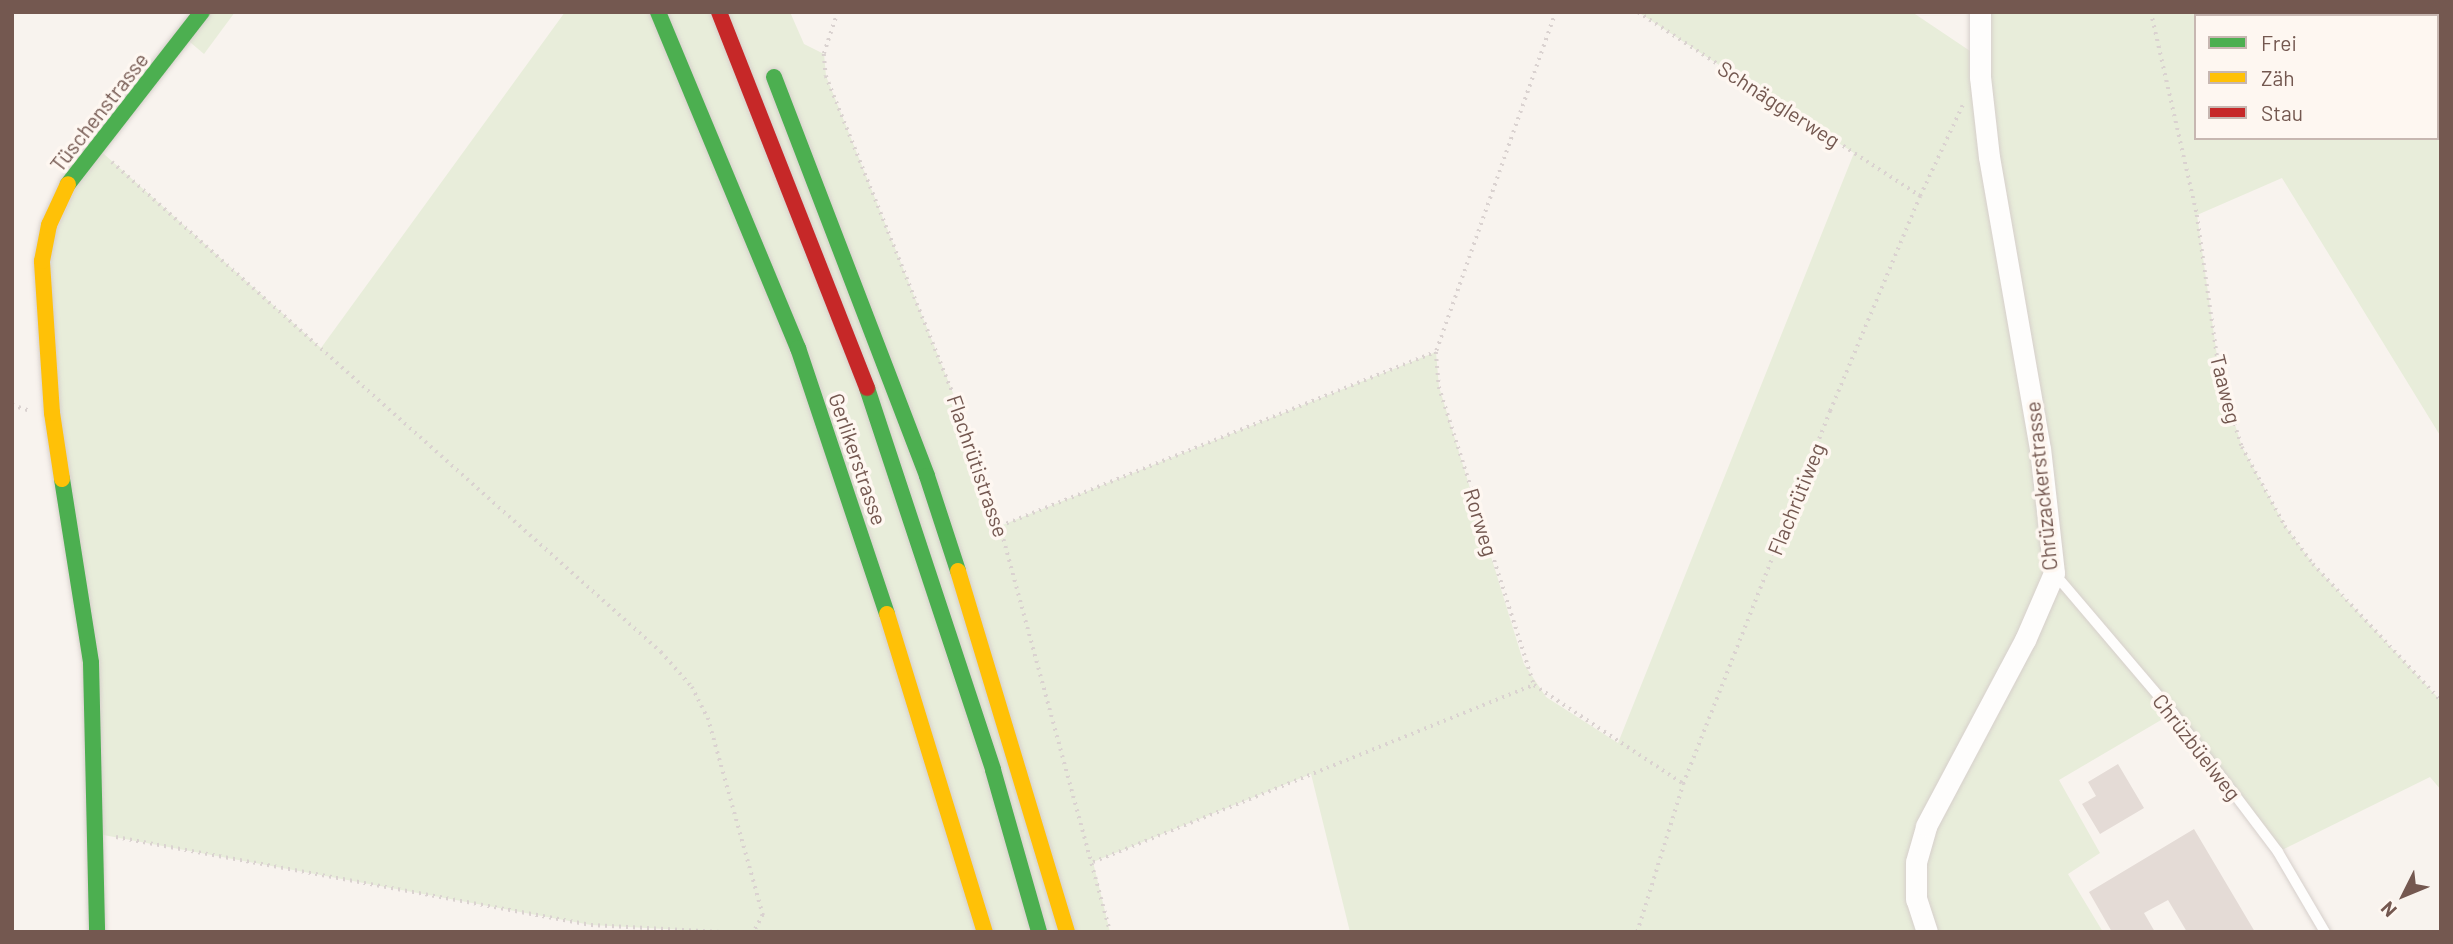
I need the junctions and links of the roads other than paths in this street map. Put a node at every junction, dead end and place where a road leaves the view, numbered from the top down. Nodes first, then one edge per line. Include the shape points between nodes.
1 (202, 12) edge
2 (658, 12) edge
3 (719, 12) edge
4 (1980, 12) edge
5 (768, 62) dead end
6 (2054, 573) junction
7 (97, 932) edge
8 (985, 932) edge
9 (1039, 932) edge
10 (1067, 932) edge
11 (1927, 932) edge
12 (2325, 932) edge

1 - 7 main road, Tüschenstrasse via 95,146 62,195 49,225 42,261 52,413 91,663
2 - 8 main road, Gerlikerstrasse via 798,348 896,639
3 - 9 main road via 836,303 903,490 989,757
4 - 6 street, Chrüzackerstrasse via 1980,77 1989,157 2040,449
5 - 10 main road via 923,465 990,667
6 - 11 street, Chrüzackerstrasse via 2025,640 1926,826 1916,899
6 - 12 lane, Chrüzbüelweg via 2173,713 2278,852

